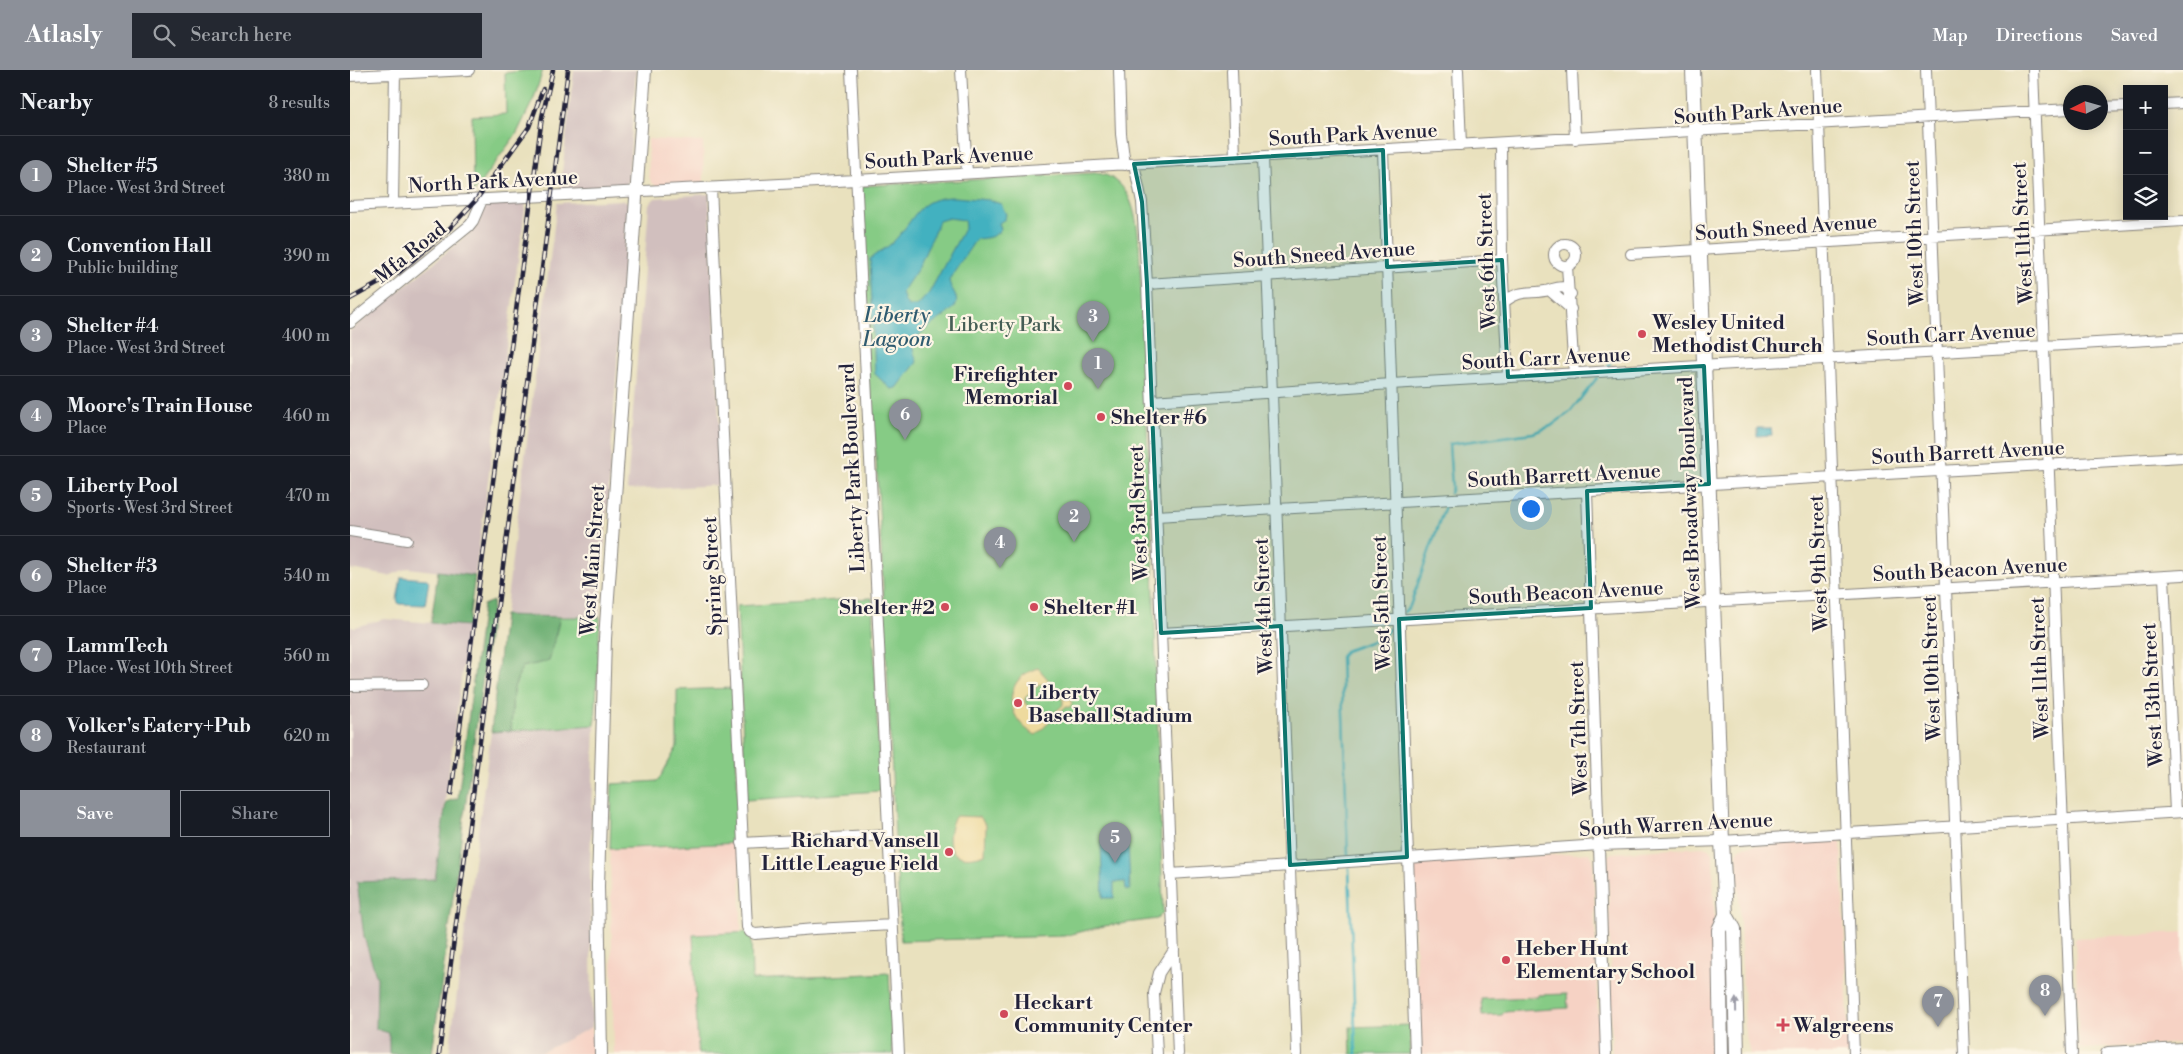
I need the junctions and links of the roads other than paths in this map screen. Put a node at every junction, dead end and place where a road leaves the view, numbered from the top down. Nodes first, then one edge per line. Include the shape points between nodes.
1 (469, 70) edge
2 (645, 70) edge
3 (851, 70) edge
4 (961, 70) edge
5 (1119, 70) edge
6 (1232, 70) edge
7 (1458, 70) edge
8 (1572, 70) edge
9 (1693, 70) edge
10 (1817, 70) edge
11 (1926, 70) edge
12 (2033, 70) edge
13 (395, 72) edge
14 (350, 76) edge
15 (2183, 103) edge
16 (2168, 104) edge
17 (2123, 106) edge
18 (2108, 107) edge
19 (2063, 109) edge
20 (2034, 111) junction
21 (1927, 118) junction
22 (1819, 124) junction
23 (1695, 132) junction
24 (1575, 139) junction
25 (1501, 143) junction
26 (1461, 146) junction
27 (1383, 150) junction
28 (1263, 157) junction
29 (1235, 158) junction
30 (1130, 164) junction
31 (967, 174) junction
32 (856, 180) junction
33 (711, 188) junction
34 (638, 191) junction
35 (482, 200) junction
36 (393, 204) junction
37 (350, 206) edge
38 (2183, 221) edge
39 (2040, 230) junction
40 (1932, 236) junction
41 (1823, 243) junction
42 (1700, 250) junction
43 (1631, 254) dead end
44 (1502, 260) junction
45 (1567, 266) dead end
46 (1387, 267) junction
47 (1268, 276) junction
48 (1503, 282) junction
49 (1148, 284) junction
50 (1549, 290) junction
51 (1523, 292) junction
52 (1570, 294) junction
53 (1504, 302) junction
54 (1571, 309) junction
55 (350, 323) edge
56 (2183, 338) edge
57 (2044, 345) junction
58 (1936, 352) junction
59 (1828, 359) junction
60 (1704, 366) junction
61 (1574, 374) junction
62 (1508, 378) junction
63 (1391, 384) junction
64 (1272, 392) junction
65 (1152, 401) junction
66 (2183, 458) edge
67 (2049, 465) junction
68 (1941, 471) junction
69 (1832, 477) junction
70 (1709, 484) junction
71 (1587, 491) junction
72 (1395, 502) junction
73 (1276, 509) junction
74 (1156, 516) junction
75 (350, 531) edge
76 (406, 540) dead end
77 (2183, 575) edge
78 (2164, 576) junction
79 (2054, 582) junction
80 (1946, 588) junction
81 (1836, 594) junction
82 (1713, 601) junction
83 (1591, 608) junction
84 (1399, 619) junction
85 (1281, 626) junction
86 (1161, 633) junction
87 (422, 685) dead end
88 (350, 686) edge
89 (2179, 812) edge
90 (2062, 819) junction
91 (1955, 826) junction
92 (1846, 833) junction
93 (888, 835) junction
94 (1722, 841) junction
95 (742, 843) junction
96 (1599, 845) junction
97 (1407, 858) junction
98 (1290, 865) junction
99 (1170, 874) junction
100 (1726, 915) junction
101 (893, 924) junction
102 (1174, 950) junction
103 (2183, 1050) edge
104 (601, 1054) edge
105 (898, 1054) edge
106 (1157, 1054) edge
107 (1178, 1054) edge
108 (1297, 1054) edge
109 (1415, 1054) edge
110 (1606, 1054) edge
111 (1721, 1054) edge
112 (1737, 1054) edge
113 (1854, 1054) edge
114 (1964, 1054) edge
115 (2072, 1054) edge
116 (2108, 1054) edge

1 - 13 street
2 - 34 main road, West Main Street
3 - 32 street, Liberty Park Boulevard
4 - 31 street
5 - 30 street, West 3rd Street via 1121,134
6 - 29 street
7 - 26 street
8 - 24 street
9 - 23 highway, West Broadway Boulevard
10 - 22 street, West 9th Street
11 - 21 street, West 10th Street
12 - 20 street, West 11th Street
13 - 14 street
13 - 36 street
15 - 16 street
17 - 18 street
19 - 20 street, South Park Avenue
20 - 21 street, South Park Avenue
20 - 39 street, West 11th Street
21 - 22 street, South Park Avenue
21 - 40 street, West 10th Street
22 - 23 street, South Park Avenue
22 - 41 street, West 9th Street
23 - 24 street, South Park Avenue
23 - 42 highway, West Broadway Boulevard
24 - 25 street, South Park Avenue
25 - 26 street, South Park Avenue
25 - 44 street, West 6th Street
26 - 27 street, South Park Avenue
27 - 28 street, South Park Avenue
27 - 46 street, West 5th Street
28 - 29 street, South Park Avenue
28 - 47 street, West 4th Street
29 - 30 street, South Park Avenue
30 - 31 street, South Park Avenue
30 - 49 street, West 3rd Street via 1142,202
31 - 32 street, South Park Avenue
32 - 33 street, South Park Avenue
32 - 93 street, Liberty Park Boulevard
33 - 34 street, South Park Avenue
33 - 95 street, Spring Street
34 - 35 street, North Park Avenue
34 - 104 main road, West Main Street via 605,639 598,886
35 - 36 street, North Park Avenue
35 - 55 street, Mfa Road via 469,226
36 - 37 street, North Park Avenue
38 - 39 street, South Sneed Avenue
39 - 40 street, South Sneed Avenue
39 - 57 street, West 11th Street
40 - 41 street, South Sneed Avenue
40 - 58 street, West 10th Street
41 - 42 street, South Sneed Avenue
41 - 59 street, West 9th Street
42 - 43 street, South Sneed Avenue
42 - 60 highway, West Broadway Boulevard
44 - 46 street, South Sneed Avenue
44 - 48 street, West 6th Street
45 - 52 street
46 - 47 street, South Sneed Avenue
46 - 63 street, West 5th Street
47 - 49 street, South Sneed Avenue
47 - 64 street, West 4th Street
48 - 51 street
48 - 53 street, West 6th Street
49 - 65 street, West 3rd Street
50 - 51 street
50 - 52 street via 1555,286 1564,287
50 - 54 street
51 - 53 street
52 - 54 street
53 - 62 street, West 6th Street
54 - 61 street
56 - 57 street, South Carr Avenue
57 - 58 street, South Carr Avenue
57 - 67 street, West 11th Street
58 - 59 street, South Carr Avenue
58 - 68 street, West 10th Street
59 - 60 street, South Carr Avenue
59 - 69 street, West 9th Street
60 - 61 street, South Carr Avenue
60 - 70 highway, West Broadway Boulevard
61 - 62 street, South Carr Avenue
62 - 63 street, South Carr Avenue
63 - 64 street, South Carr Avenue
63 - 72 street, West 5th Street
64 - 65 street, South Carr Avenue
64 - 73 street, West 4th Street
65 - 74 street, West 3rd Street
66 - 67 street, South Barrett Avenue
67 - 68 street, South Barrett Avenue
67 - 79 street, West 11th Street
68 - 69 street, South Barrett Avenue
68 - 80 street, West 10th Street
69 - 70 street, South Barrett Avenue
69 - 81 street, West 9th Street
70 - 71 street, South Barrett Avenue
70 - 82 highway, West Broadway Boulevard
71 - 72 street, South Barrett Avenue
71 - 83 street, West 7th Street
72 - 73 street, South Barrett Avenue
72 - 84 street, West 5th Street
73 - 74 street, South Barrett Avenue
73 - 85 street, West 4th Street
74 - 86 street, West 3rd Street
75 - 76 street
77 - 78 street, South Beacon Avenue
78 - 79 street, South Beacon Avenue
78 - 89 street, West 13th Street
79 - 80 street, South Beacon Avenue
79 - 90 street, West 11th Street
80 - 81 street, South Beacon Avenue
80 - 91 street, West 10th Street
81 - 82 street, South Beacon Avenue
81 - 92 street, West 9th Street
82 - 83 street, South Beacon Avenue
82 - 94 highway, West Broadway Boulevard
83 - 84 street, South Beacon Avenue
83 - 96 street, West 7th Street
84 - 85 street, South Beacon Avenue
84 - 97 street, West 5th Street
85 - 86 street, South Beacon Avenue
85 - 98 street, West 4th Street
86 - 99 street, West 3rd Street
87 - 88 street
89 - 90 street, South Warren Avenue
90 - 91 street, South Warren Avenue
90 - 115 street, West 11th Street
91 - 92 street, South Warren Avenue
91 - 114 street, West 10th Street
92 - 94 street, South Warren Avenue
92 - 113 street, West 9th Street
93 - 95 street
93 - 101 street, Liberty Park Boulevard
94 - 96 street, South Warren Avenue
94 - 100 highway, West Broadway Boulevard
95 - 101 street, Spring Street via 748,930 756,934
96 - 97 street, South Warren Avenue
96 - 110 street, West 7th Street
97 - 98 street, South Warren Avenue
97 - 109 street, West 5th Street
98 - 99 street, South Warren Avenue
98 - 108 street, West 4th Street
99 - 102 street, West 3rd Street
100 - 111 highway, West Broadway Boulevard via 1719,930
112 -> 100 highway, West Broadway Boulevard via 1734,929
101 - 105 street, Liberty Park Boulevard
102 - 106 street via 1159,973 1154,994
102 - 107 street, West 3rd Street
103 - 116 highway

